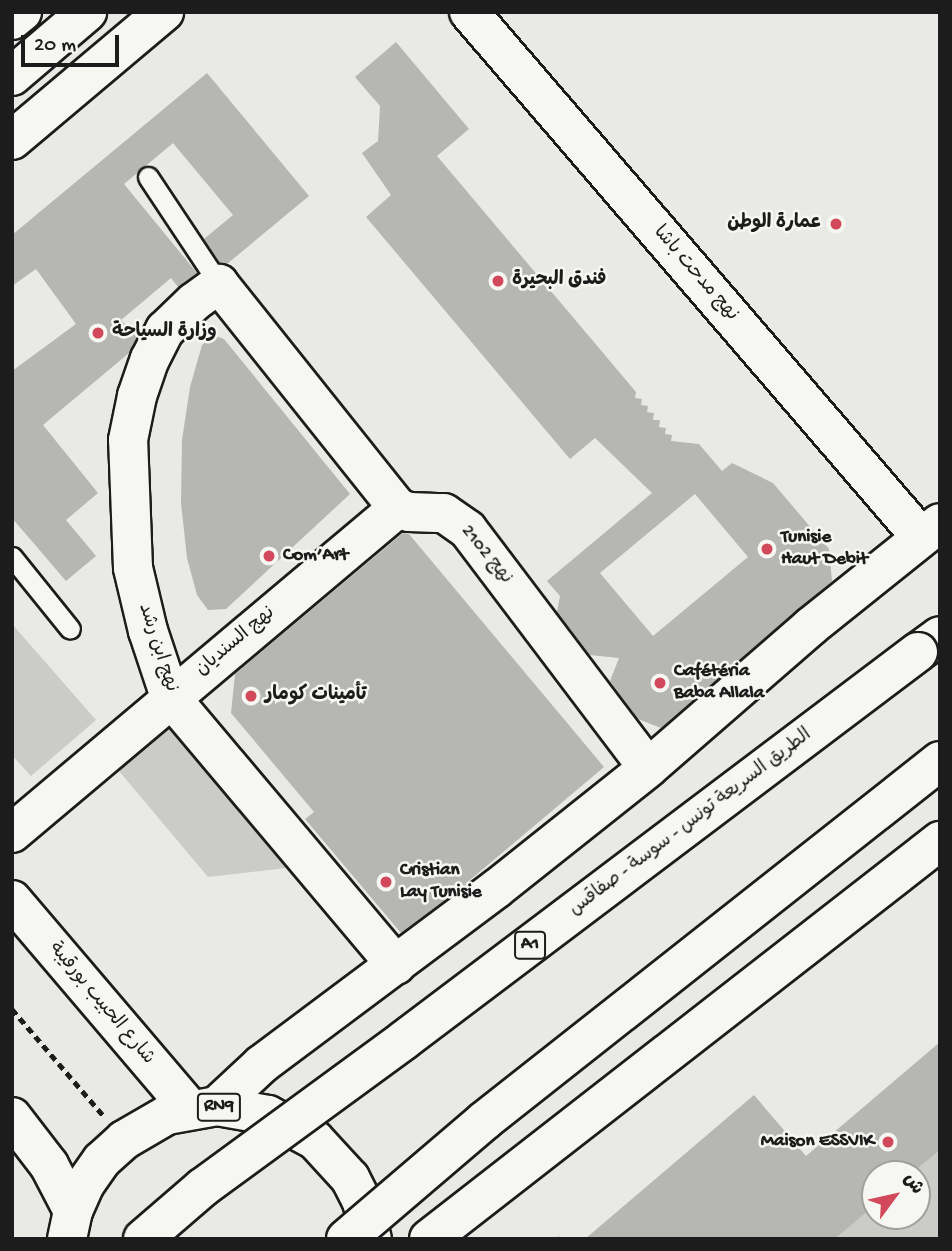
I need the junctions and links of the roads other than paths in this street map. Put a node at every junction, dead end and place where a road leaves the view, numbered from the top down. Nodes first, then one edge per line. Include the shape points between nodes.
1 (22, 12) edge
2 (87, 12) edge
3 (164, 12) edge
4 (469, 12) edge
5 (12, 20) edge
6 (12, 76) edge
7 (12, 140) edge
8 (148, 177) dead end
9 (219, 284) junction
10 (398, 508) junction
11 (930, 529) edge
12 (12, 557) edge
13 (70, 629) dead end
14 (929, 644) edge
15 (170, 696) junction
16 (940, 761) edge
17 (648, 768) junction
18 (12, 832) edge
19 (940, 841) edge
20 (12, 900) edge
21 (396, 965) junction
22 (204, 1108) junction
23 (12, 1117) edge
24 (68, 1232) edge
25 (144, 1239) edge
26 (346, 1239) edge
27 (372, 1239) edge
28 (429, 1239) edge

1 - 5 main road
2 - 6 main road
3 - 7 main road
4 - 11 main road, نهج مدحت باشا
8 - 9 lane
9 - 10 main road
9 - 15 main road, نهج ابن رشد via 166,330 137,396 128,440 133,568
10 - 15 main road, نهج السنديان
10 - 17 main road, نهج 2102 via 444,513 468,530
11 - 17 main road
12 - 13 lane
14 - 25 main road, الطريق السريعة تونس - سوسة - صفاقس / A1, bridge via 202,1188
15 - 18 main road, نهج السنديان
15 - 21 main road, نهج ابن رشد
16 - 26 main road, bridge via 484,1121
17 - 21 main road
19 - 28 main road
20 - 22 main road, شارع الحبيب بورقيبة / RN9
21 - 22 main road
22 - 24 main road, RN9 via 144,1126 124,1140 91,1176
22 - 27 main road, RN9 via 268,1115 315,1140 350,1178
23 - 24 main road, RN9 via 49,1165

